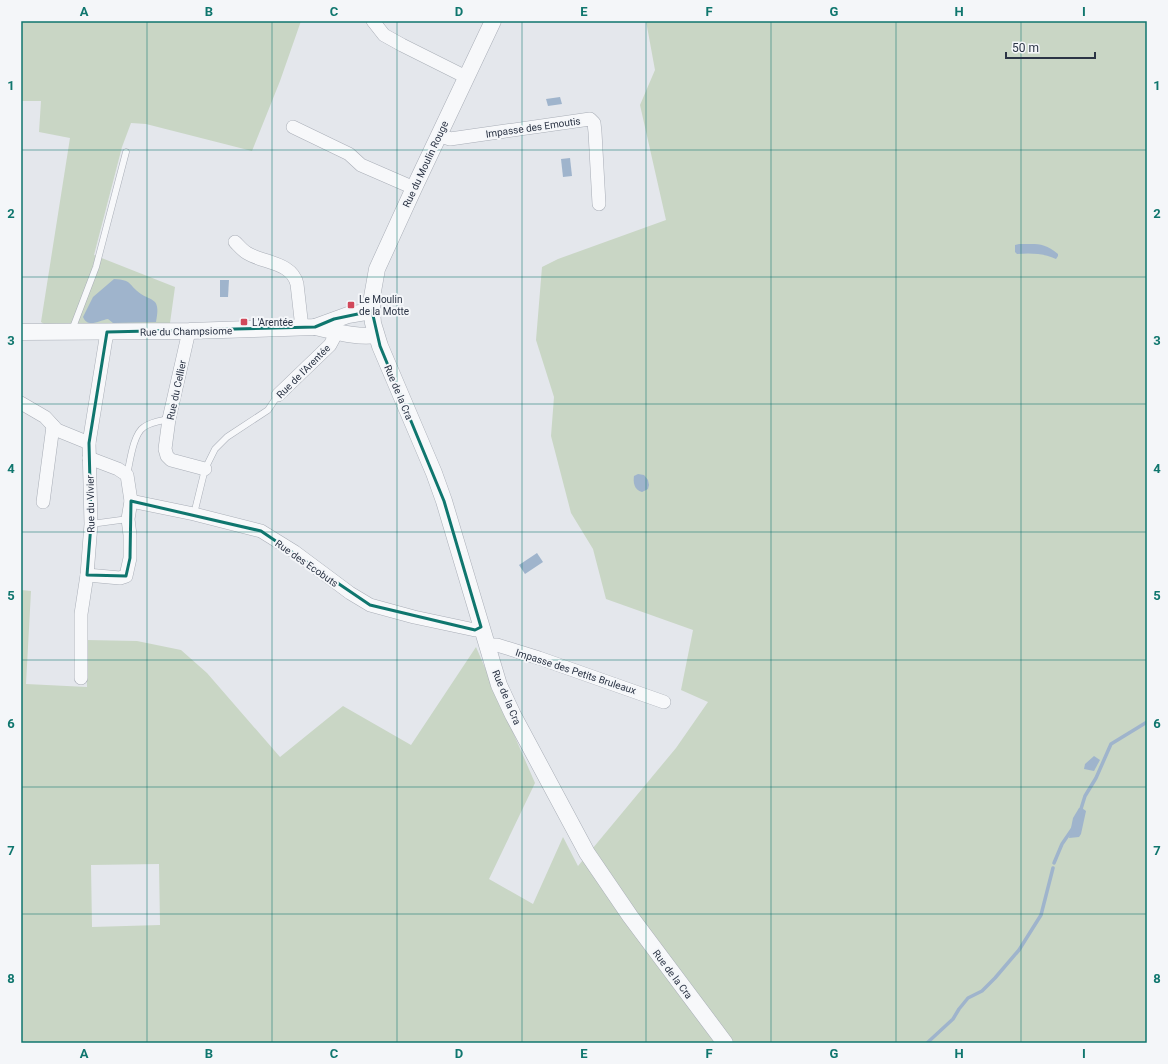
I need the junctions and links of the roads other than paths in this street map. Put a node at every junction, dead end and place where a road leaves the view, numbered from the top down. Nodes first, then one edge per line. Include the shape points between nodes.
1 (373, 21) edge
2 (493, 21) edge
3 (466, 77) junction
4 (293, 127) dead end
5 (438, 135) junction
6 (126, 152) dead end
7 (414, 188) junction
8 (599, 204) dead end
9 (235, 242) dead end
10 (372, 311) junction
11 (308, 327) junction
12 (189, 331) junction
13 (21, 332) edge
14 (71, 332) junction
15 (107, 332) junction
16 (337, 332) junction
17 (376, 335) junction
18 (278, 395) joint
19 (21, 403) edge
20 (169, 419) junction
21 (52, 426) junction
22 (89, 443) junction
23 (89, 458) junction
24 (205, 469) junction
25 (127, 475) junction
26 (131, 500) junction
27 (43, 502) dead end
28 (194, 514) junction
29 (128, 519) junction
30 (91, 524) junction
31 (87, 575) junction
32 (481, 627) junction
33 (487, 645) junction
34 (81, 678) dead end
35 (664, 702) dead end
36 (725, 1043) edge

1 - 3 street via 384,35
2 - 3 street, Rue du Moulin Rouge
3 - 5 street, Rue du Moulin Rouge
4 - 7 street via 349,154 361,166
5 - 7 street, Rue du Moulin Rouge
5 - 8 street, Impasse des Emoutis via 450,138 590,119 594,123 595,132
6 - 14 lane via 96,267
7 - 10 street, Rue du Moulin Rouge via 377,269
9 - 11 street via 248,254 285,268 292,274
10 - 11 street, Rue du Champsiome via 348,314
10 - 17 street, Rue de la Cra
11 - 12 street, Rue du Champsiome
11 - 16 street
12 - 15 street, Rue du Champsiome
12 - 20 street, Rue du Cellier
13 - 14 street, Rue du Champsiome
14 - 15 street, Rue du Champsiome
15 - 22 street, Rue du Vivier
16 - 17 street
16 - 18 street, Rue de l'Arentée via 330,345
17 - 32 street, Rue de la Cra via 444,501
18 - 24 lane, Rue de l'Arentée via 268,410 220,443
19 - 21 street via 45,417
20 - 24 street, Rue du Cellier via 165,449 167,456 171,460
20 - 25 lane via 151,424 136,435
21 - 22 street
21 - 27 street
22 - 23 street, Rue du Vivier
23 - 25 street
23 - 30 street, Rue du Vivier
24 - 28 lane, Rue de l'Arentée
25 - 26 street
26 - 28 street, Rue des Ecobuts
26 - 29 street
28 - 32 street, Rue des Ecobuts via 261,531 370,605 475,630
29 - 30 lane
29 - 31 street via 130,558 126,576 120,578
30 - 31 street, Rue du Vivier
31 - 34 street, Rue du Vivier via 81,614
32 - 33 street, Rue de la Cra
33 - 35 street, Impasse des Petits Bruleaux via 539,658
33 - 36 street, Rue de la Cra via 499,685 513,715 587,853 630,916

